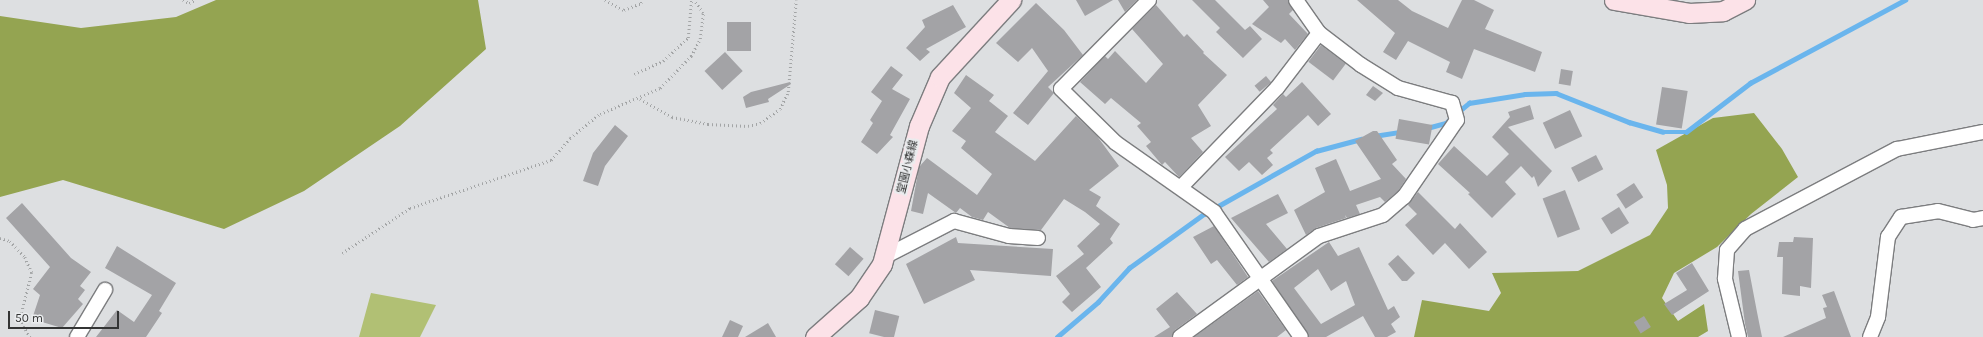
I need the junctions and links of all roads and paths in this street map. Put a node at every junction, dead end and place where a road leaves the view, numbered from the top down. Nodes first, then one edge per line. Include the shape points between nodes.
1 (184, 0) edge
2 (195, 0) edge
3 (605, 0) edge
4 (642, 0) edge
5 (691, 0) edge
6 (694, 0) edge
7 (796, 0) edge
8 (1011, 0) edge
9 (1149, 0) edge
10 (1296, 0) edge
11 (1614, 0) edge
12 (1745, 0) edge
13 (1319, 34) junction
14 (634, 74) dead end
15 (640, 98) junction
16 (1983, 132) edge
17 (1181, 187) junction
18 (1983, 218) edge
19 (0, 238) edge
20 (1038, 238) dead end
21 (342, 253) dead end
22 (884, 257) junction
23 (1259, 277) junction
24 (105, 290) dead end
25 (30, 337) edge
26 (77, 337) edge
27 (816, 337) edge
28 (1180, 337) edge
29 (1301, 337) edge
30 (1739, 337) edge
31 (1870, 337) edge

1 - 2 path via 188,4
3 - 4 path via 624,10 641,3
5 - 14 path via 688,38 664,61
6 - 15 path via 702,13 700,39 691,56 660,88
7 - 15 path via 788,92 780,109 760,123 748,126 708,124 672,117
8 - 22 main road, 堂園小森線 via 940,77 927,102
9 - 17 street via 1061,89 1116,143
10 - 13 street
11 - 12 main road via 1689,13 1723,11
13 - 17 street via 1277,88
13 - 23 street via 1398,88 1452,103 1457,120 1404,197 1383,214 1319,236
15 - 21 path via 600,114 570,138 551,160 410,208
16 - 30 street via 1898,149 1745,229 1727,250 1725,272
17 - 23 street via 1214,212
18 - 31 street via 1973,220 1938,211 1901,217 1888,237 1878,316
19 - 25 path via 10,240 25,257 32,273 20,319
20 - 22 street via 1009,236 954,221
22 - 27 main road, 堂園小森線 via 859,298
23 - 28 street
23 - 29 street
24 - 26 street

